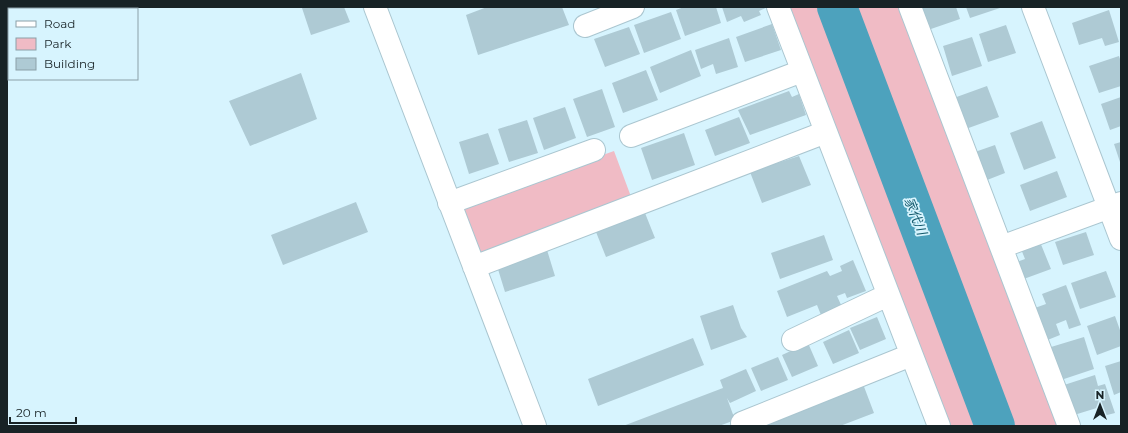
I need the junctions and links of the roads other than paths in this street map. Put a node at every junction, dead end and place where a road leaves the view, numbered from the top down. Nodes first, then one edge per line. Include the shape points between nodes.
1 (375, 7) edge
2 (633, 7) edge
3 (778, 7) edge
4 (910, 7) edge
5 (1033, 7) edge
6 (585, 26) dead end
7 (802, 70) junction
8 (826, 132) junction
9 (631, 136) dead end
10 (594, 150) dead end
11 (449, 203) junction
12 (1115, 205) edge
13 (1121, 239) edge
14 (1001, 247) junction
15 (474, 267) junction
16 (888, 295) junction
17 (793, 340) dead end
18 (911, 355) junction
19 (742, 424) dead end
20 (535, 426) edge
21 (939, 426) edge
22 (1069, 426) edge

1 - 11 street
2 - 6 street
3 - 7 street
4 - 14 street
5 - 12 street
7 - 8 street
7 - 9 street
8 - 15 street
8 - 16 street
10 - 11 street
11 - 15 street
12 - 13 street
12 - 14 street
14 - 22 street
15 - 20 street
16 - 17 street
16 - 18 street
18 - 19 street
18 - 21 street

